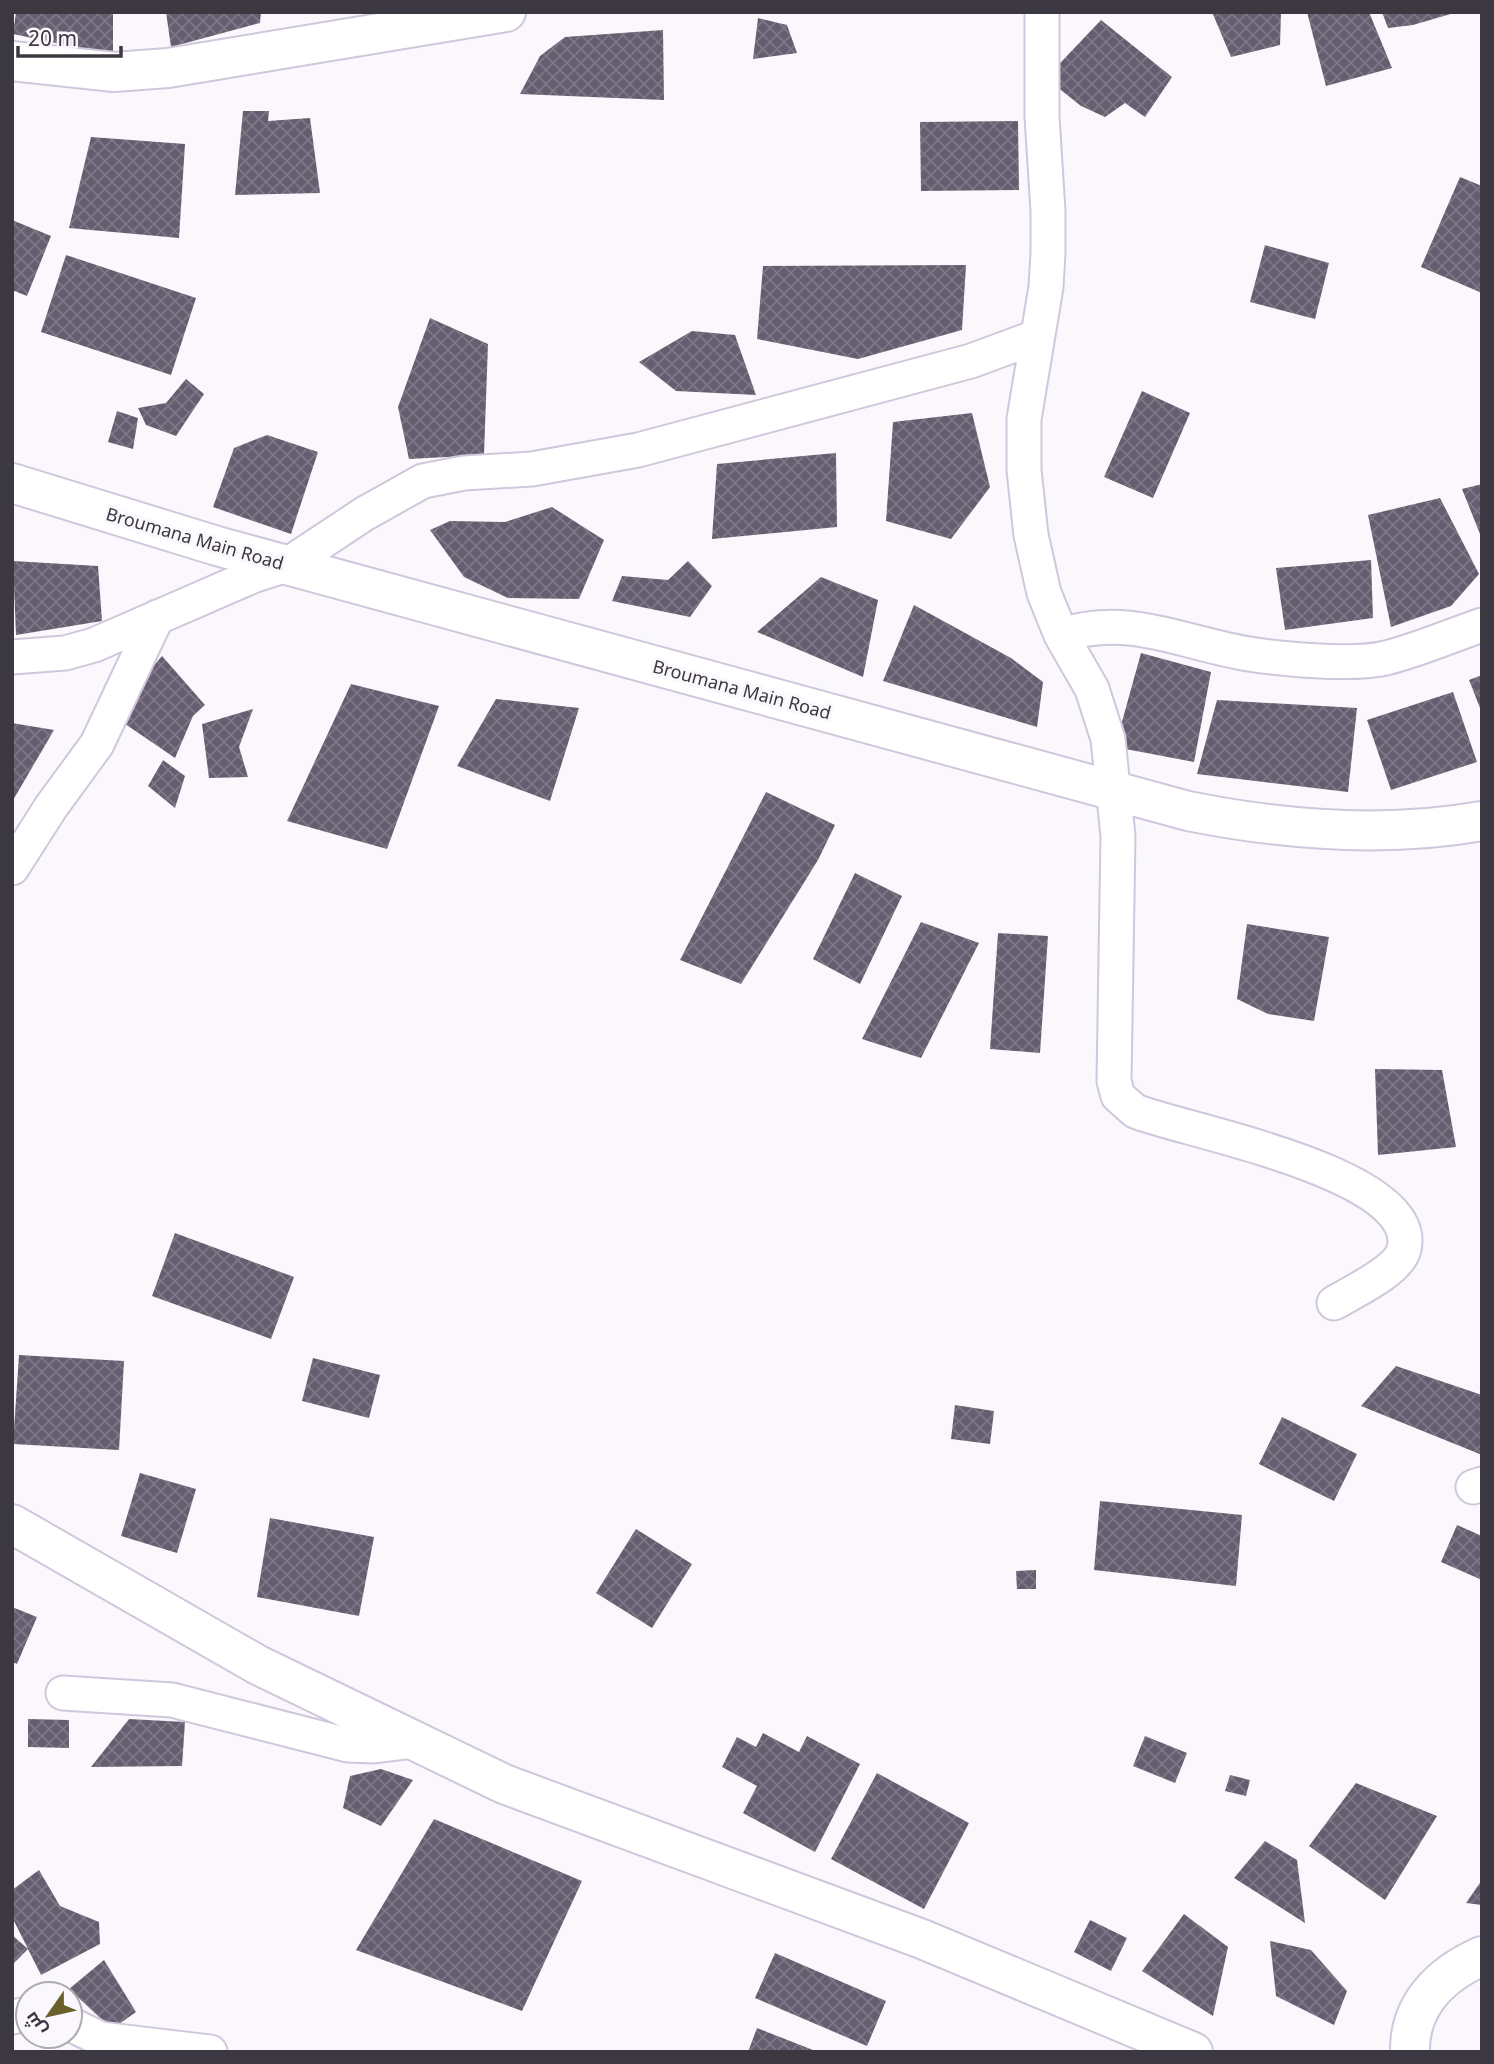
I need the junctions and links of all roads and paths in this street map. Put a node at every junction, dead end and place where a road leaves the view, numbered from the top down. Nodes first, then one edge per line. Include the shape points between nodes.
1 (506, 12) edge
2 (1042, 12) edge
3 (12, 61) edge
4 (1036, 337) junction
5 (12, 483) edge
6 (288, 565) junction
7 (157, 617) junction
8 (1482, 625) edge
9 (1061, 635) junction
10 (12, 657) edge
11 (1114, 790) junction
12 (1482, 821) edge
13 (12, 869) edge
14 (1334, 1303) dead end
15 (12, 1524) edge
16 (63, 1693) dead end
17 (414, 1741) junction
18 (1482, 1956) edge
19 (84, 2031) edge
20 (210, 2052) edge
21 (1193, 2052) edge
22 (1410, 2052) edge

1 - 3 street via 168,68 114,72
2 - 4 street via 1048,253
4 - 6 street via 971,361 638,450 423,481
4 - 9 street via 1024,419 1024,470 1031,535 1044,593
5 - 6 street, Broumana Main Road
6 - 7 street
6 - 11 street, Broumana Main Road
7 - 10 street via 94,645 65,653
7 - 13 street via 97,744
8 - 9 street via 1386,658 1362,661 1245,654 1126,626 1089,626
9 - 11 street via 1092,689 1108,739
11 - 12 street, Broumana Main Road via 1188,811 1285,826 1384,829
11 - 14 street via 1118,886 1113,1068 1118,1096 1145,1115 1305,1161 1388,1208 1403,1225 1404,1250 1396,1263
15 - 17 street via 198,1633
16 - 17 street via 172,1700 348,1745
17 - 21 street via 504,1784 922,1939
18 - 22 street via 1460,1966 1419,2006 1409,2034
19 - 20 street via 101,2039

